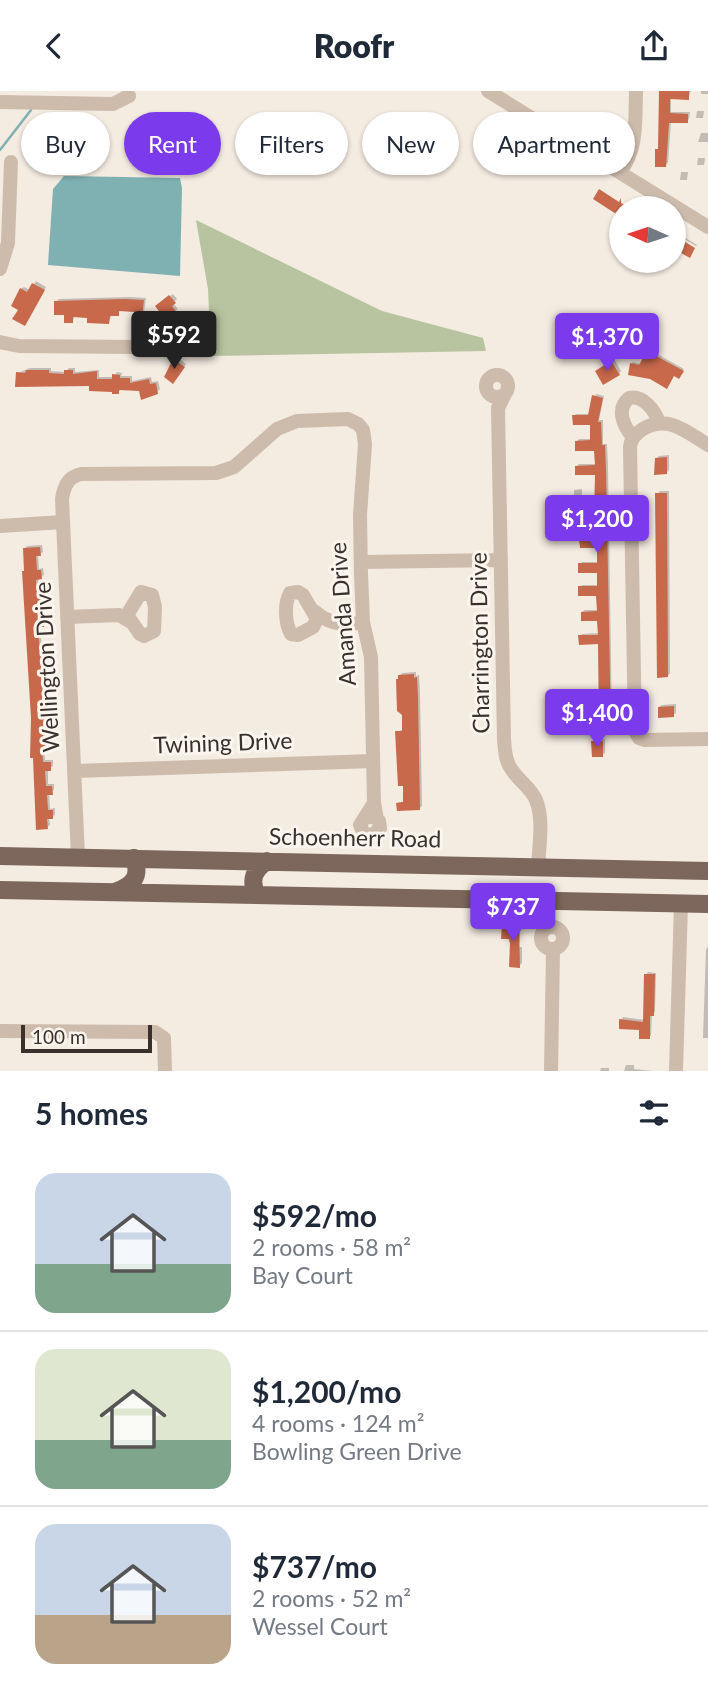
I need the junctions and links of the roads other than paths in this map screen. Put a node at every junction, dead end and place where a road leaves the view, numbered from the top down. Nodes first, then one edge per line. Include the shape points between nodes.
1 (488, 91) edge
2 (636, 91) edge
3 (129, 96) dead end
4 (0, 102) edge
5 (522, 112) edge
6 (635, 112) edge
7 (11, 162) dead end
8 (623, 175) edge
9 (5, 217) edge
10 (708, 227) edge
11 (0, 269) edge
12 (0, 342) edge
13 (137, 347) dead end
14 (498, 399) dead end
15 (659, 423) junction
16 (358, 424) joint
17 (639, 433) junction
18 (708, 445) edge
19 (63, 523) junction
20 (0, 526) edge
21 (501, 560) junction
22 (361, 562) junction
23 (126, 614) dead end
24 (67, 617) junction
25 (318, 619) dead end
26 (363, 622) junction
27 (708, 739) edge
28 (373, 761) junction
29 (75, 771) junction
30 (371, 818) dead end
31 (0, 856) edge
32 (78, 857) junction
33 (134, 858) junction
34 (267, 861) junction
35 (538, 867) junction
36 (708, 870) edge
37 (0, 890) edge
38 (115, 892) junction
39 (256, 894) junction
40 (681, 904) junction
41 (708, 905) edge
42 (553, 950) dead end
43 (0, 1031) edge
44 (165, 1071) edge
45 (551, 1071) edge
46 (676, 1071) edge

1 - 5 street
2 - 6 street
3 - 4 street via 113,104
7 - 9 street
8 - 10 street
9 - 11 street via 9,243
12 - 13 street
14 - 21 street, Charrington Drive
15 - 17 street
15 - 17 street via 645,402 629,398 621,413 629,432
15 - 18 street via 677,425
16 - 19 street, Wellington Drive via 348,419 297,421 277,429 234,467 216,473 87,473 70,478 63,490
16 - 22 street, Amanda Drive via 365,436
17 - 27 street via 630,447 634,726 645,740
19 - 20 street
19 - 24 street, Wellington Drive
21 - 22 street
21 - 35 street, Charrington Drive via 506,756 537,802
22 - 26 street, Amanda Drive
23 - 24 street
24 - 29 street, Wellington Drive
25 - 26 street
26 - 28 street, Amanda Drive via 371,657
28 - 29 street, Twining Drive
28 - 30 street, Amanda Drive
29 - 32 street, Wellington Drive
31 - 32 main road, Schoenherr Road
32 - 33 main road, Schoenherr Road
33 - 34 main road, Schoenherr Road
33 - 38 main road via 135,880
34 - 35 main road, Schoenherr Road
34 - 39 main road via 253,878
35 - 36 main road, Schoenherr Road
37 - 38 main road
38 - 39 main road
39 - 40 main road
40 - 41 main road
40 - 46 street
42 - 45 street
43 - 44 street via 149,1030 164,1038

